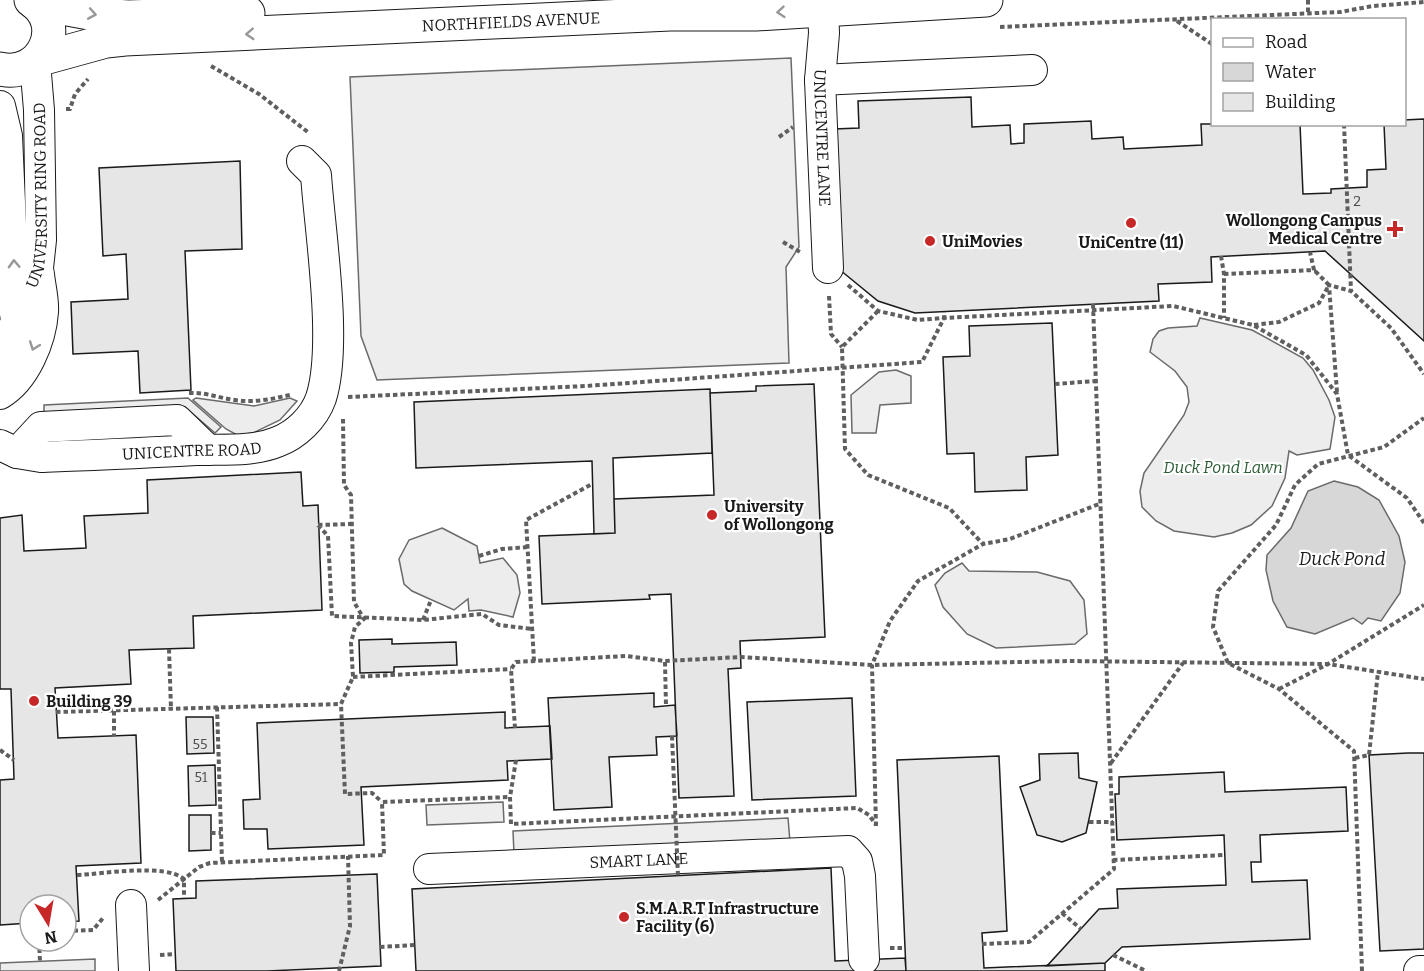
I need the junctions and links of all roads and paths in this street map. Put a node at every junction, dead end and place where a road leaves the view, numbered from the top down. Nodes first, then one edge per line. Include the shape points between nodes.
1 (584, 0) edge
2 (986, 0) edge
3 (1308, 0) edge
4 (33, 1) edge
5 (823, 8) junction
6 (1340, 12) dead end
7 (1308, 13) dead end
8 (1340, 18) edge
9 (1176, 21) dead end
10 (1211, 43) edge
11 (36, 61) junction
12 (0, 69) edge
13 (1032, 70) dead end
14 (820, 80) junction
15 (0, 106) edge
16 (1344, 126) edge
17 (302, 161) dead end
18 (1310, 252) dead end
19 (1221, 256) dead end
20 (38, 268) junction
21 (828, 268) joint
22 (1314, 270) junction
23 (1224, 274) junction
24 (1329, 285) junction
25 (1352, 291) junction
26 (1093, 304) dead end
27 (1093, 310) junction
28 (944, 312) dead end
29 (944, 318) junction
30 (1224, 318) junction
31 (15, 323) junction
32 (1253, 325) junction
33 (842, 347) junction
34 (0, 360) edge
35 (842, 366) junction
36 (1424, 374) edge
37 (1096, 381) junction
38 (1055, 384) dead end
39 (0, 394) edge
40 (1337, 394) junction
41 (342, 397) dead end
42 (1424, 418) edge
43 (8, 449) edge
44 (1348, 455) junction
45 (592, 484) dead end
46 (1099, 504) junction
47 (1424, 523) edge
48 (352, 524) dead end
49 (983, 544) junction
50 (528, 547) junction
51 (479, 556) dead end
52 (430, 600) dead end
53 (1424, 605) edge
54 (423, 620) junction
55 (532, 629) junction
56 (169, 649) dead end
57 (534, 661) junction
58 (665, 661) junction
59 (1107, 662) junction
60 (1184, 662) junction
61 (1228, 663) junction
62 (1328, 664) junction
63 (872, 665) junction
64 (511, 669) junction
65 (1378, 672) junction
66 (1424, 679) edge
67 (1279, 689) junction
68 (341, 704) junction
69 (666, 706) dead end
70 (217, 708) junction
71 (171, 709) junction
72 (114, 711) junction
73 (56, 712) dead end
74 (514, 728) dead end
75 (114, 736) dead end
76 (672, 736) dead end
77 (0, 750) edge
78 (1355, 759) junction
79 (14, 760) dead end
80 (516, 760) dead end
81 (1111, 763) junction
82 (510, 797) junction
83 (382, 802) junction
84 (834, 809) junction
85 (835, 815) dead end
86 (1089, 822) dead end
87 (1113, 822) junction
88 (221, 832) junction
89 (211, 833) dead end
90 (1225, 855) dead end
91 (348, 856) junction
92 (1113, 860) junction
93 (222, 862) junction
94 (429, 869) dead end
95 (77, 875) dead end
96 (678, 876) dead end
97 (184, 879) junction
98 (184, 898) dead end
99 (130, 908) junction
100 (1062, 913) junction
101 (1081, 929) dead end
102 (78, 931) edge
103 (982, 944) dead end
104 (415, 945) dead end
105 (380, 947) dead end
106 (40, 953) edge
107 (1113, 955) dead end
108 (864, 959) dead end
109 (40, 961) dead end
110 (134, 971) edge
111 (339, 971) edge
112 (1146, 971) edge
113 (1362, 971) edge
114 (1419, 971) edge
115 (1424, 971) edge

4 -> 1 main road, NORTHFIELDS AVENUE via 128,17
2 - 5 main road, NORTHFIELDS AVENUE
3 - 7 path
4 - 11 main road via 44,14 49,35 46,49
5 -> 11 main road, NORTHFIELDS AVENUE via 756,14 670,14 125,39
5 - 14 street, UNICENTRE LANE
6 - 8 path
9 - 10 path
11 - 12 main road, NORTHFIELDS AVENUE via 22,69
11 - 20 street, UNIVERSITY RING ROAD via 41,240
13 - 14 street
14 - 21 street, UNICENTRE LANE
31 -> 15 street, UNIVERSITY RING ROAD via 7,136
16 - 25 path
17 - 43 street, UNICENTRE ROAD via 316,175 327,355 316,409 290,436 260,447 208,450 41,457
18 - 22 path
19 - 23 path
20 - 31 street, UNIVERSITY RING ROAD
20 -> 39 street via 43,309 39,331 20,377
21 - 33 path via 831,334
22 - 23 path
22 - 24 path
23 - 30 path
24 - 25 path
24 - 32 path via 1319,303 1279,322
24 - 40 path
25 - 36 path via 1391,328
26 - 27 path
27 - 29 path
27 - 30 path via 1173,306
27 - 37 path
28 - 29 path
29 - 33 path via 918,320 878,311
29 - 35 path via 922,362
30 - 32 path
31 - 34 street, UNIVERSITY RING ROAD
32 - 40 path via 1306,355
33 - 35 path
35 - 41 path via 586,386
35 - 49 path via 845,449 868,475 949,508
37 - 38 path
37 - 46 path
40 - 44 path
42 - 44 path via 1384,447
44 - 47 path via 1407,498
44 - 61 path via 1317,464 1295,485 1276,525 1218,591 1213,627
45 - 50 path via 526,520
46 - 49 path via 1011,539
46 - 59 path
48 - 54 path via 318,525 328,536 332,616
49 - 63 path via 918,580 890,621
50 - 51 path
50 - 55 path
52 - 54 path
53 - 62 path
54 - 55 path via 482,614 499,625
55 - 57 path
56 - 71 path
57 - 58 path via 627,656
57 - 64 path via 516,662
58 - 63 path via 741,657
58 - 69 path
59 - 60 path
59 - 63 path
59 - 81 path
60 - 61 path
60 - 81 path
61 - 62 path
61 - 67 path
62 - 65 path
62 - 67 path
63 - 84 path via 876,826 869,815 856,808
64 - 68 path via 352,677
64 - 74 path
65 - 66 path
65 - 78 path via 1369,755
67 - 78 path via 1354,751
68 - 70 path
68 - 83 path via 345,794 372,793
70 - 71 path
70 - 88 path
71 - 72 path
72 - 73 path
72 - 75 path
76 - 96 path, bridge
77 - 79 path
78 - 113 path
80 - 82 path
81 - 87 path
82 - 83 path
82 - 84 path via 511,824
83 - 91 path via 384,855
84 - 85 path
86 - 87 path
87 - 92 path
88 - 89 path
88 - 93 path
90 - 92 path
91 - 93 path
91 - 111 path via 350,926
92 - 100 path via 1114,869
93 - 97 path via 199,867
94 - 108 street, SMART LANE via 848,851 857,861 860,876
95 - 97 path via 158,870 176,873
97 - 98 path
97 - 99 path
99 - 102 path via 93,930
99 - 110 street
100 - 101 path
100 - 103 path via 1029,942
104 - 105 path
106 - 109 path
107 - 112 path
114 - 115 street

